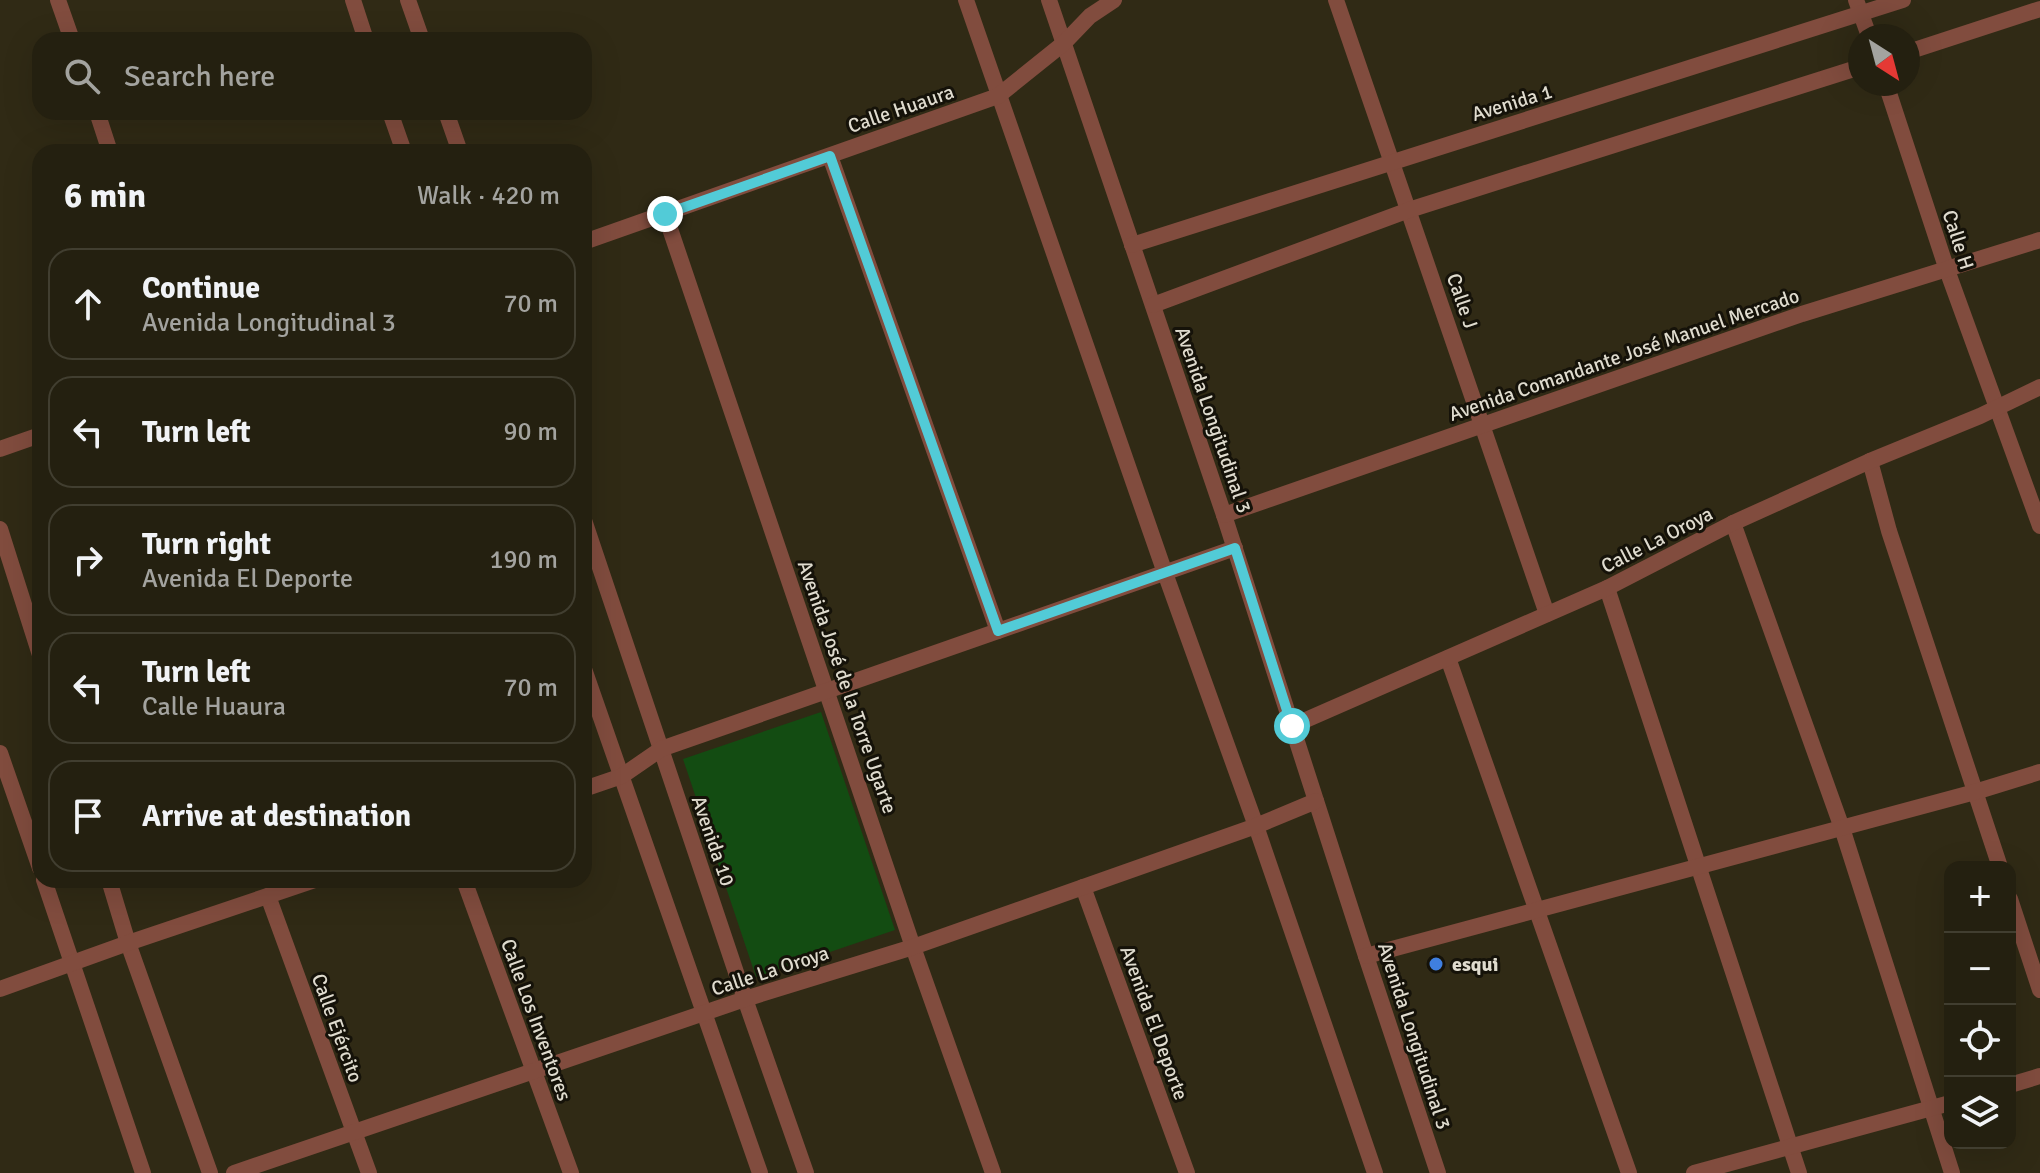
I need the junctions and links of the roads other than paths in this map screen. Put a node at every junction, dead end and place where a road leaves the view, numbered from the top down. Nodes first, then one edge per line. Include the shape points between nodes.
1 (58, 0) edge
2 (353, 0) edge
3 (408, 0) edge
4 (966, 0) edge
5 (1049, 0) edge
6 (1114, 0) edge
7 (1336, 0) edge
8 (1903, 0) edge
9 (1859, 7) edge
10 (2040, 9) edge
11 (69, 32) edge
12 (363, 32) edge
13 (419, 32) edge
14 (1064, 43) junction
15 (1920, 48) edge
16 (1848, 71) edge
17 (998, 96) junction
18 (1890, 96) edge
19 (100, 120) edge
20 (393, 120) edge
21 (449, 120) edge
22 (107, 144) edge
23 (401, 144) edge
24 (457, 144) edge
25 (830, 156) junction
26 (1393, 161) junction
27 (1409, 210) junction
28 (665, 214) junction
29 (592, 239) edge
30 (2040, 240) edge
31 (1132, 245) junction
32 (1947, 270) junction
33 (1153, 305) junction
34 (2040, 387) edge
35 (1997, 407) junction
36 (1483, 425) junction
37 (32, 438) edge
38 (0, 449) edge
39 (1870, 461) junction
40 (1224, 515) junction
41 (1733, 523) junction
42 (2040, 526) edge
43 (0, 529) edge
44 (592, 544) edge
45 (1235, 548) junction
46 (1165, 573) junction
47 (1607, 588) junction
48 (1547, 614) junction
49 (32, 630) edge
50 (998, 631) junction
51 (1448, 658) junction
52 (828, 691) junction
53 (592, 692) edge
54 (1292, 726) junction
55 (661, 749) junction
56 (0, 753) edge
57 (2040, 772) edge
58 (622, 776) junction
59 (592, 786) edge
60 (1975, 792) junction
61 (1316, 801) junction
62 (1256, 826) junction
63 (1842, 828) junction
64 (32, 845) edge
65 (1998, 861) edge
66 (1700, 866) junction
67 (1083, 887) junction
68 (47, 888) edge
69 (111, 888) edge
70 (292, 888) edge
71 (467, 888) edge
72 (268, 896) junction
73 (1537, 910) junction
74 (2016, 917) edge
75 (128, 943) junction
76 (913, 947) junction
77 (1366, 956) junction
78 (73, 963) junction
79 (0, 989) edge
80 (2040, 990) edge
81 (745, 999) junction
82 (704, 1013) junction
83 (534, 1071) junction
84 (2040, 1076) edge
85 (2016, 1083) edge
86 (1944, 1105) edge
87 (1931, 1109) junction
88 (354, 1132) junction
89 (1792, 1147) junction
90 (143, 1173) edge
91 (210, 1173) edge
92 (234, 1173) edge
93 (369, 1173) edge
94 (571, 1173) edge
95 (760, 1173) edge
96 (806, 1173) edge
97 (993, 1173) edge
98 (1187, 1173) edge
99 (1375, 1173) edge
100 (1438, 1173) edge
101 (1629, 1173) edge
102 (1694, 1173) edge
103 (1799, 1173) edge
104 (1952, 1173) edge

1 - 11 street
2 - 12 street
3 - 13 street
4 - 17 street
5 - 14 street, Avenida Longitudinal 3
6 - 14 street, Calle Huaura
7 - 26 street, Calle J
8 - 9 street, Avenida 1
9 - 26 street, Avenida 1
10 - 15 street
14 - 17 street, Calle Huaura
14 - 31 street, Avenida Longitudinal 3
16 - 27 street
17 - 25 street, Calle Huaura
17 - 46 street
18 - 32 street, Calle H
19 - 22 street
20 - 23 street
21 - 24 street
25 - 28 street, Calle Huaura
25 - 50 street
26 - 27 street, Calle J
26 - 31 street, Avenida 1
27 - 33 street
27 - 36 street, Calle J
28 - 29 street, Calle Huaura
28 - 52 street, Avenida José de la Torre Ugarte
30 - 32 street, Avenida Comandante José Manuel Mercado
31 - 33 street, Avenida Longitudinal 3
32 - 35 street, Calle H
32 - 36 street, Avenida Comandante José Manuel Mercado via 1802,314
33 - 40 street, Avenida Longitudinal 3
34 - 35 street, Calle La Oroya
35 - 39 street, Calle La Oroya
35 - 42 street, Calle H
36 - 40 street, Avenida Comandante José Manuel Mercado
36 - 48 street, Calle J
37 - 38 street
39 - 41 street, Calle La Oroya
39 - 60 street
40 - 45 street, Avenida Longitudinal 3
41 - 47 street, Calle La Oroya
41 - 63 street
43 - 49 street
44 - 55 street, Avenida 10
45 - 46 street
45 - 54 street, Avenida Longitudinal 3
46 - 50 street
46 - 62 street
47 - 48 street, Calle La Oroya
47 - 66 street
48 - 51 street, Calle La Oroya
50 - 52 street
51 - 54 street, Calle La Oroya
51 - 73 street
52 - 55 street
52 - 76 street, Avenida José de la Torre Ugarte
53 - 58 street
54 - 61 street, Avenida Longitudinal 3
55 - 58 street
55 - 81 street, Avenida 10
56 - 64 street
57 - 60 street
58 - 59 street
58 - 82 street
60 - 63 street
60 - 65 street
61 - 62 street, Calle La Oroya
61 - 77 street, Avenida Longitudinal 3
62 - 67 street, Calle La Oroya
62 - 99 street
63 - 66 street
63 - 87 street
66 - 73 street
66 - 89 street
67 - 76 street, Calle La Oroya
67 - 98 street, Avenida El Deporte
68 - 78 street
69 - 75 street
70 - 72 street
71 - 83 street, Calle Los Inventores
72 - 75 street
72 - 88 street, Calle Ejército
73 - 77 street
73 - 101 street
74 - 80 street
75 - 78 street
75 - 91 street
76 - 81 street, Calle La Oroya
76 - 97 street, Avenida José de la Torre Ugarte
77 - 100 street, Avenida Longitudinal 3
78 - 79 street
78 - 90 street
81 - 82 street, Calle La Oroya
81 - 96 street, Avenida 10
82 - 83 street, Calle La Oroya
82 - 95 street
83 - 88 street, Calle La Oroya
83 - 94 street, Calle Los Inventores
84 - 85 street
86 - 87 street
87 - 89 street
87 - 104 street
88 - 92 street, Calle La Oroya
88 - 93 street, Calle Ejército
89 - 102 street
89 - 103 street

